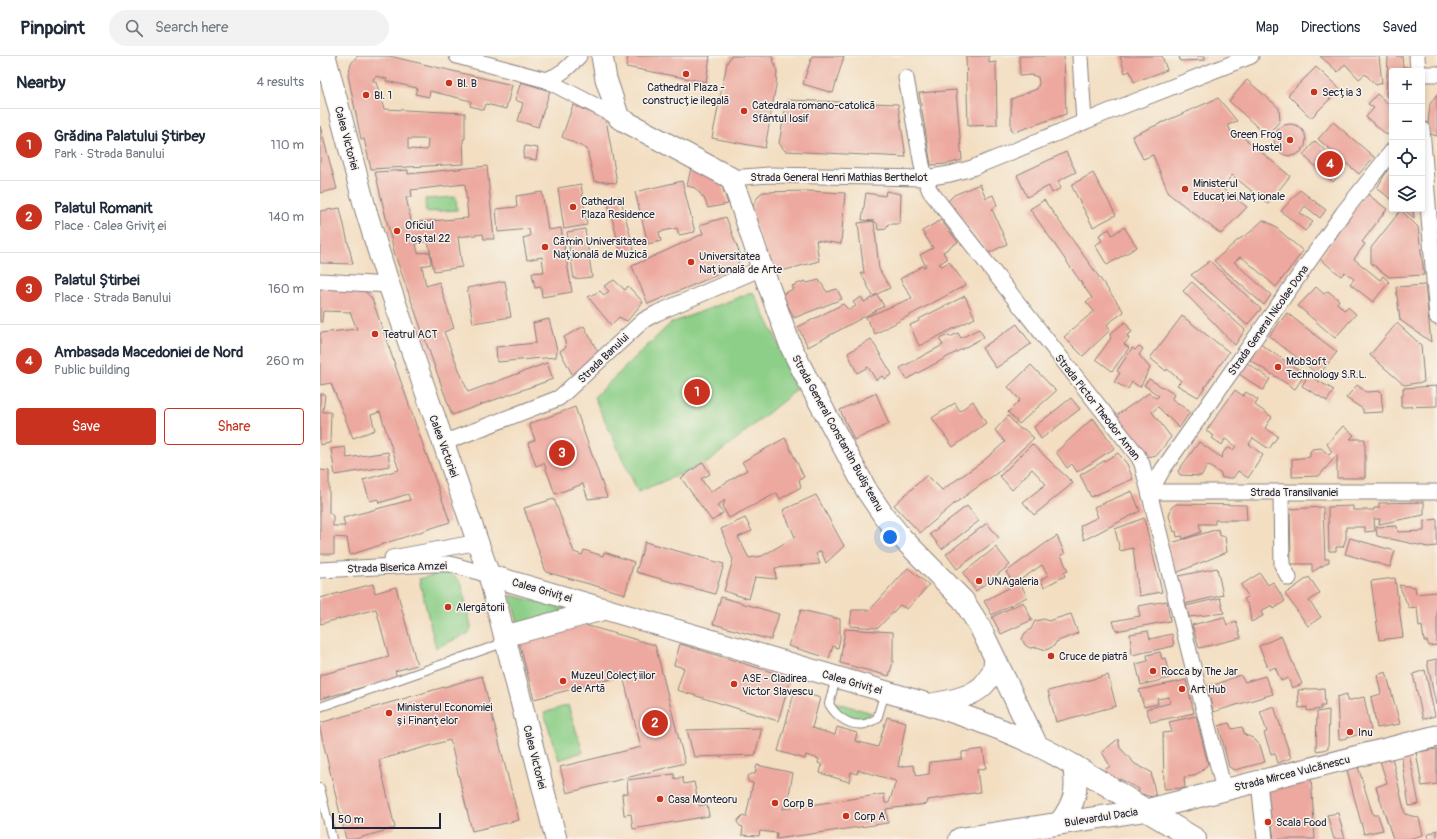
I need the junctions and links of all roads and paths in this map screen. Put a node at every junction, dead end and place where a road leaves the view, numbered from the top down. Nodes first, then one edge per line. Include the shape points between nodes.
1 (457, 56) edge
2 (579, 56) edge
3 (602, 56) edge
4 (1080, 56) edge
5 (1250, 56) edge
6 (1417, 56) edge
7 (323, 59) edge
8 (1418, 68) edge
9 (1425, 74) edge
10 (1437, 74) edge
11 (906, 78) dead end
12 (546, 80) junction
13 (620, 118) junction
14 (1084, 122) junction
15 (1423, 140) edge
16 (1389, 155) edge
17 (731, 178) junction
18 (924, 178) junction
19 (762, 268) junction
20 (320, 281) edge
21 (388, 285) junction
22 (1437, 317) edge
23 (443, 443) junction
24 (1150, 492) junction
25 (1281, 492) junction
26 (1437, 492) edge
27 (479, 542) junction
28 (324, 570) edge
29 (489, 575) junction
30 (1290, 578) dead end
31 (606, 609) junction
32 (506, 639) junction
33 (995, 659) junction
34 (836, 678) junction
35 (885, 692) junction
36 (928, 704) junction
37 (320, 707) edge
38 (1437, 736) edge
39 (1037, 746) junction
40 (1074, 766) junction
41 (1258, 782) junction
42 (320, 788) edge
43 (1224, 790) junction
44 (1146, 810) junction
45 (1060, 823) junction
46 (332, 839) edge
47 (556, 839) edge
48 (960, 839) edge
49 (1195, 839) edge
50 (1265, 839) edge

1 - 12 street
2 - 12 street via 562,73
3 - 13 street via 609,90
4 - 14 street
5 - 14 street, Strada General Henri Mathias Berthelot
6 - 8 street
7 - 21 street, Calea Victoriei
9 - 10 street
11 - 18 street, Strada Pictor Theodor Aman
12 - 13 street
13 - 17 street
14 - 18 street, Strada General Henri Mathias Berthelot via 972,168
15 - 22 street
16 - 24 street, Strada General Nicolae Dona via 1343,213
17 - 18 street, Strada General Henri Mathias Berthelot via 769,175
17 - 19 street, Strada General Constantin Budișteanu
18 - 24 street, Strada Pictor Theodor Aman via 932,195 1138,456
19 - 23 street, Strada Banului via 644,320 559,398
19 - 33 street, Strada General Constantin Budișteanu via 791,347 867,491 902,538 963,600 979,625
20 - 21 street
21 - 23 street, Calea Victoriei
23 - 27 street, Calea Victoriei
24 - 25 street, Strada Transilvaniei
24 - 43 street, Strada Pictor Theodor Aman
25 - 26 street, Strada Transilvaniei
25 - 30 street via 1282,565
27 - 28 street, Strada Biserica Amzei
27 - 29 street, Calea Victoriei
28 - 29 street, Strada Biserica Amzei via 450,564
29 - 31 street, Calea Griviței
29 - 32 street, Calea Victoriei
31 - 32 street
31 - 34 street, Calea Griviței
32 - 37 lane
32 - 47 street, Calea Victoriei
33 - 36 street via 992,674 985,685 963,697
33 - 39 street, Strada General Constantin Budișteanu
34 - 35 street, Calea Griviței
34 - 35 lane via 829,704 842,720 866,724 877,718
35 - 36 street, Calea Griviței
36 - 39 street, Calea Griviței via 985,723
38 - 41 street, Strada Mircea Vulcănescu
39 - 40 street, Calea Griviței
40 - 44 street, Calea Griviței
40 - 45 main road via 1077,781 1075,796
41 - 43 street, Strada Mircea Vulcănescu
41 - 50 street
42 - 46 lane
43 - 44 street, Strada Mircea Vulcănescu
44 - 45 main road, Bulevardul Dacia
44 - 49 main road, Calea Griviței
45 - 48 main road, Bulevardul Dacia

